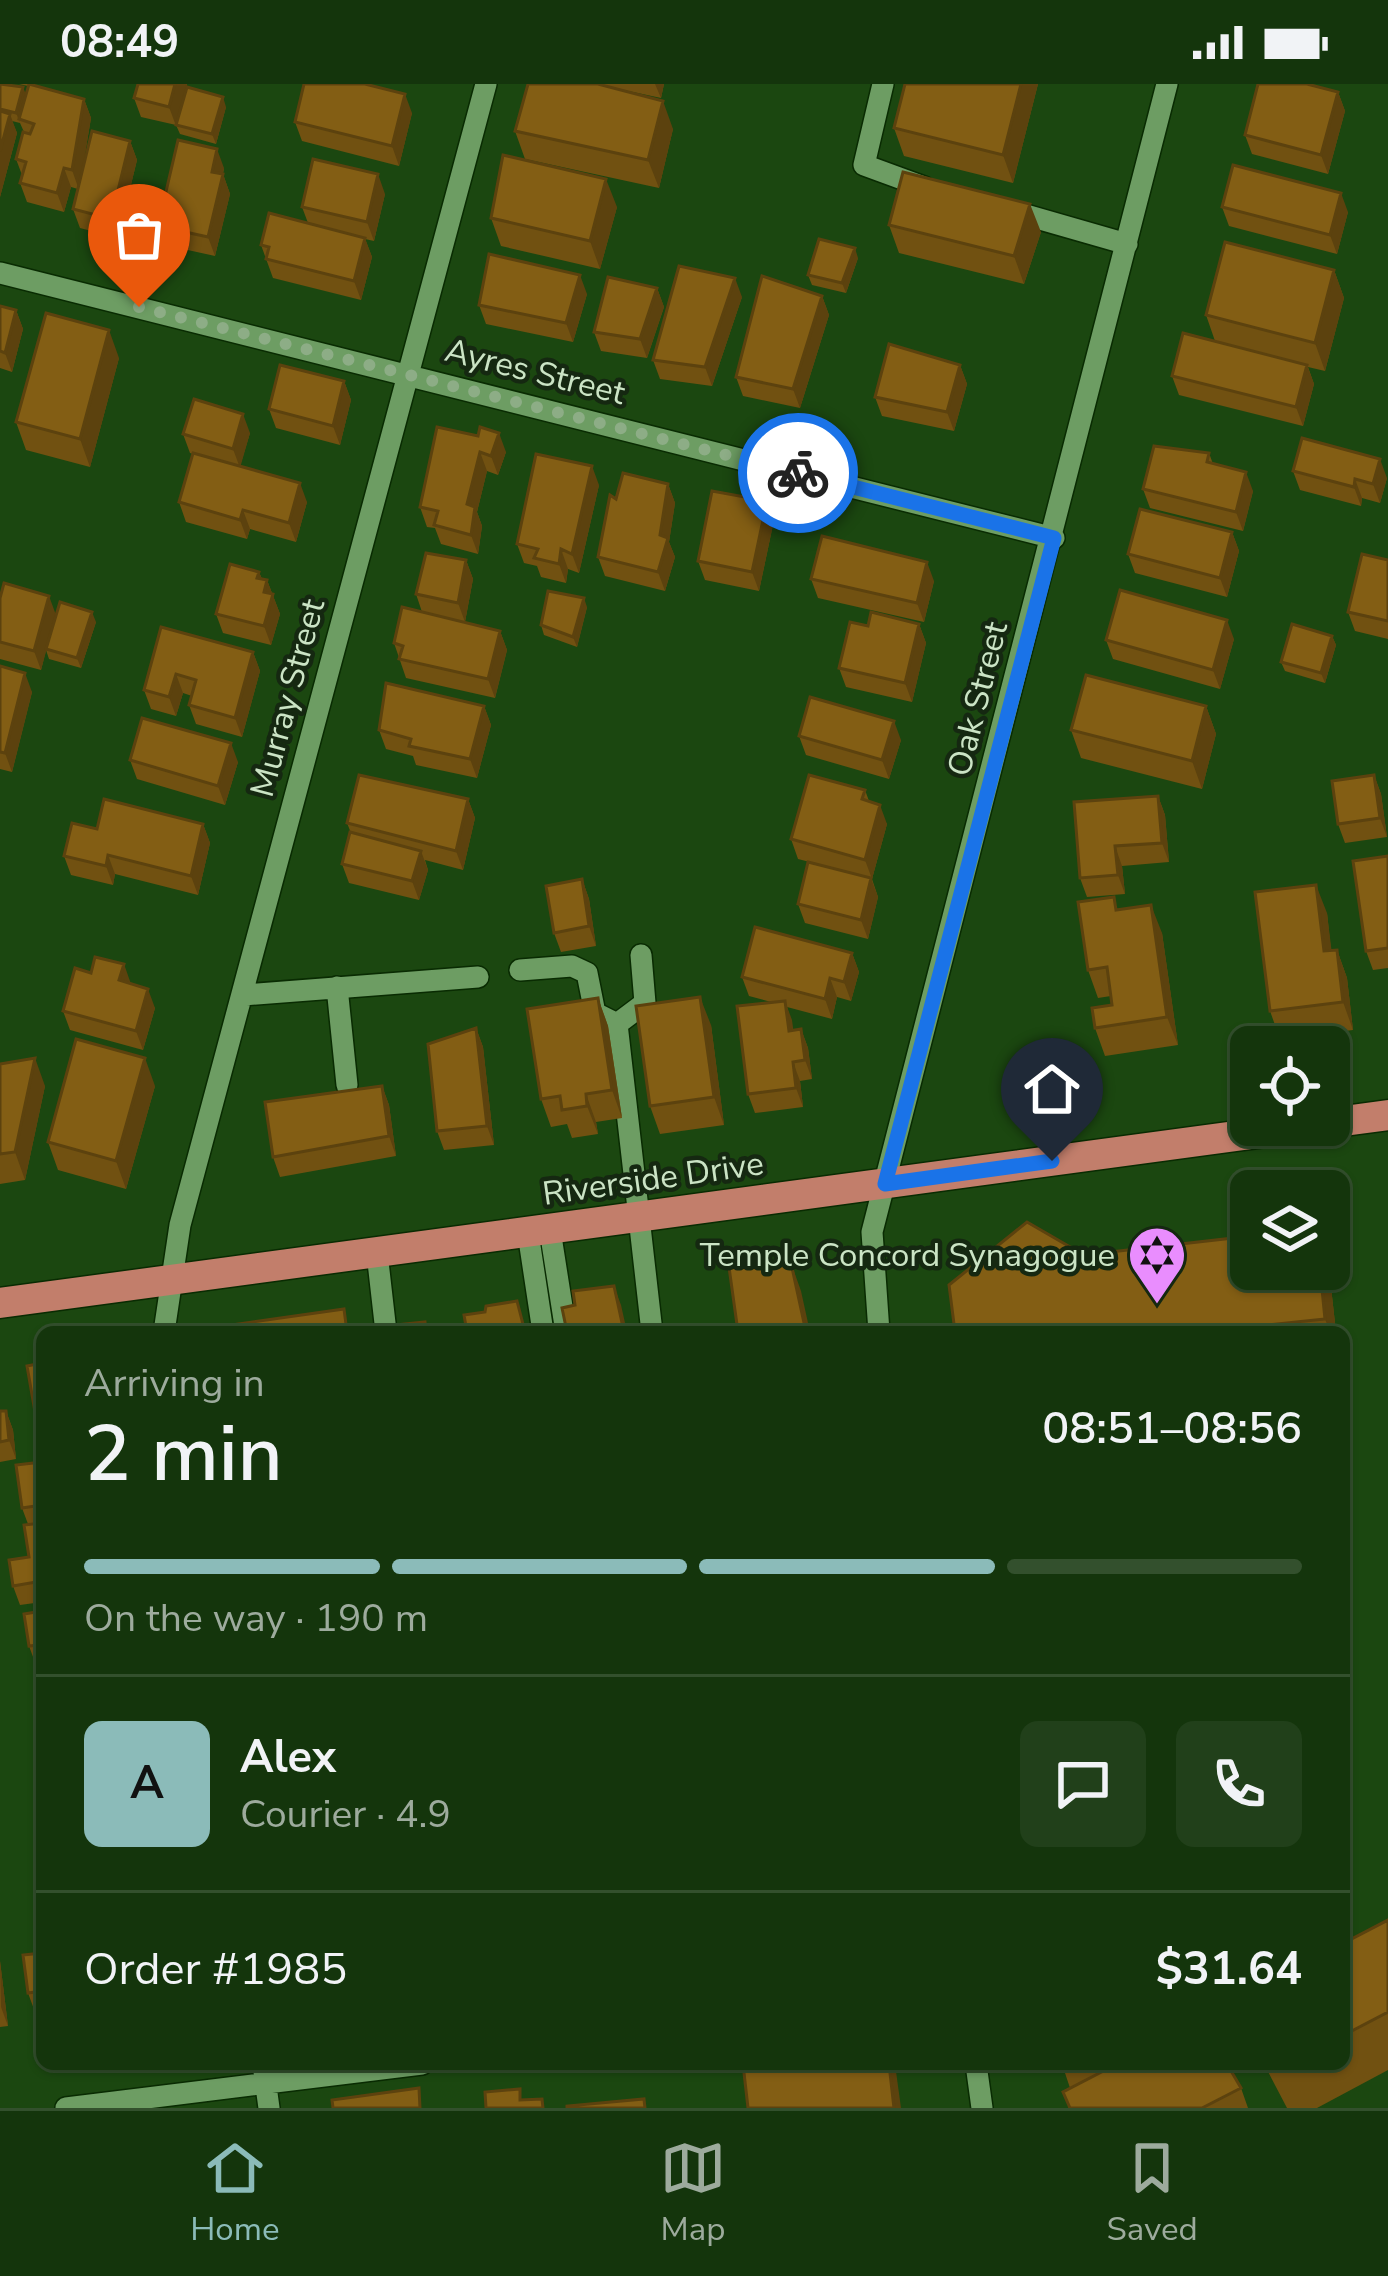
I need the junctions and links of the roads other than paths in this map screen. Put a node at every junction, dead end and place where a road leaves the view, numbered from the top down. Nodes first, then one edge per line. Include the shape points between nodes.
1 (486, 84) edge
2 (883, 84) edge
3 (1167, 84) edge
4 (942, 192) edge
5 (988, 205) edge
6 (1126, 244) junction
7 (0, 273) edge
8 (410, 374) junction
9 (1054, 538) junction
10 (641, 955) dead end
11 (520, 970) dead end
12 (478, 976) dead end
13 (337, 987) junction
14 (243, 995) junction
15 (617, 1024) junction
16 (346, 1084) dead end
17 (1388, 1115) edge
18 (1350, 1120) edge
19 (1230, 1137) edge
20 (885, 1184) junction
21 (637, 1218) junction
22 (539, 1232) junction
23 (377, 1253) junction
24 (170, 1281) junction
25 (0, 1303) edge
26 (165, 1326) edge
27 (385, 1326) edge
28 (543, 1326) edge
29 (564, 1326) edge
30 (651, 1326) edge
31 (879, 1326) edge
32 (379, 2070) edge
33 (977, 2070) edge
34 (266, 2086) edge
35 (66, 2108) edge
36 (982, 2108) edge

1 - 8 street, Murray Street
2 - 4 street via 864,165
3 - 6 street, Oak Street
5 - 6 street
6 - 9 street, Oak Street
7 - 8 street, Ayres Street
8 - 9 street, Ayres Street
8 - 14 street, Murray Street
9 - 20 street, Oak Street
10 - 15 street via 645,1003
11 - 15 street via 572,966 587,973 595,1013
12 - 13 street
13 - 14 street
13 - 16 street
14 - 24 street, Murray Street
15 - 21 street
17 - 18 main road
19 - 20 main road, Riverside Drive
20 - 21 main road, Riverside Drive
20 - 31 street, Oak Street via 872,1232
21 - 22 main road, Riverside Drive
21 - 30 street
22 - 23 main road, Riverside Drive
22 - 28 street
22 - 29 street
23 - 24 main road, Riverside Drive
23 - 27 street
24 - 25 main road, Riverside Drive
24 - 26 street, Murray Street
32 - 34 street
33 - 36 street
34 - 35 street

